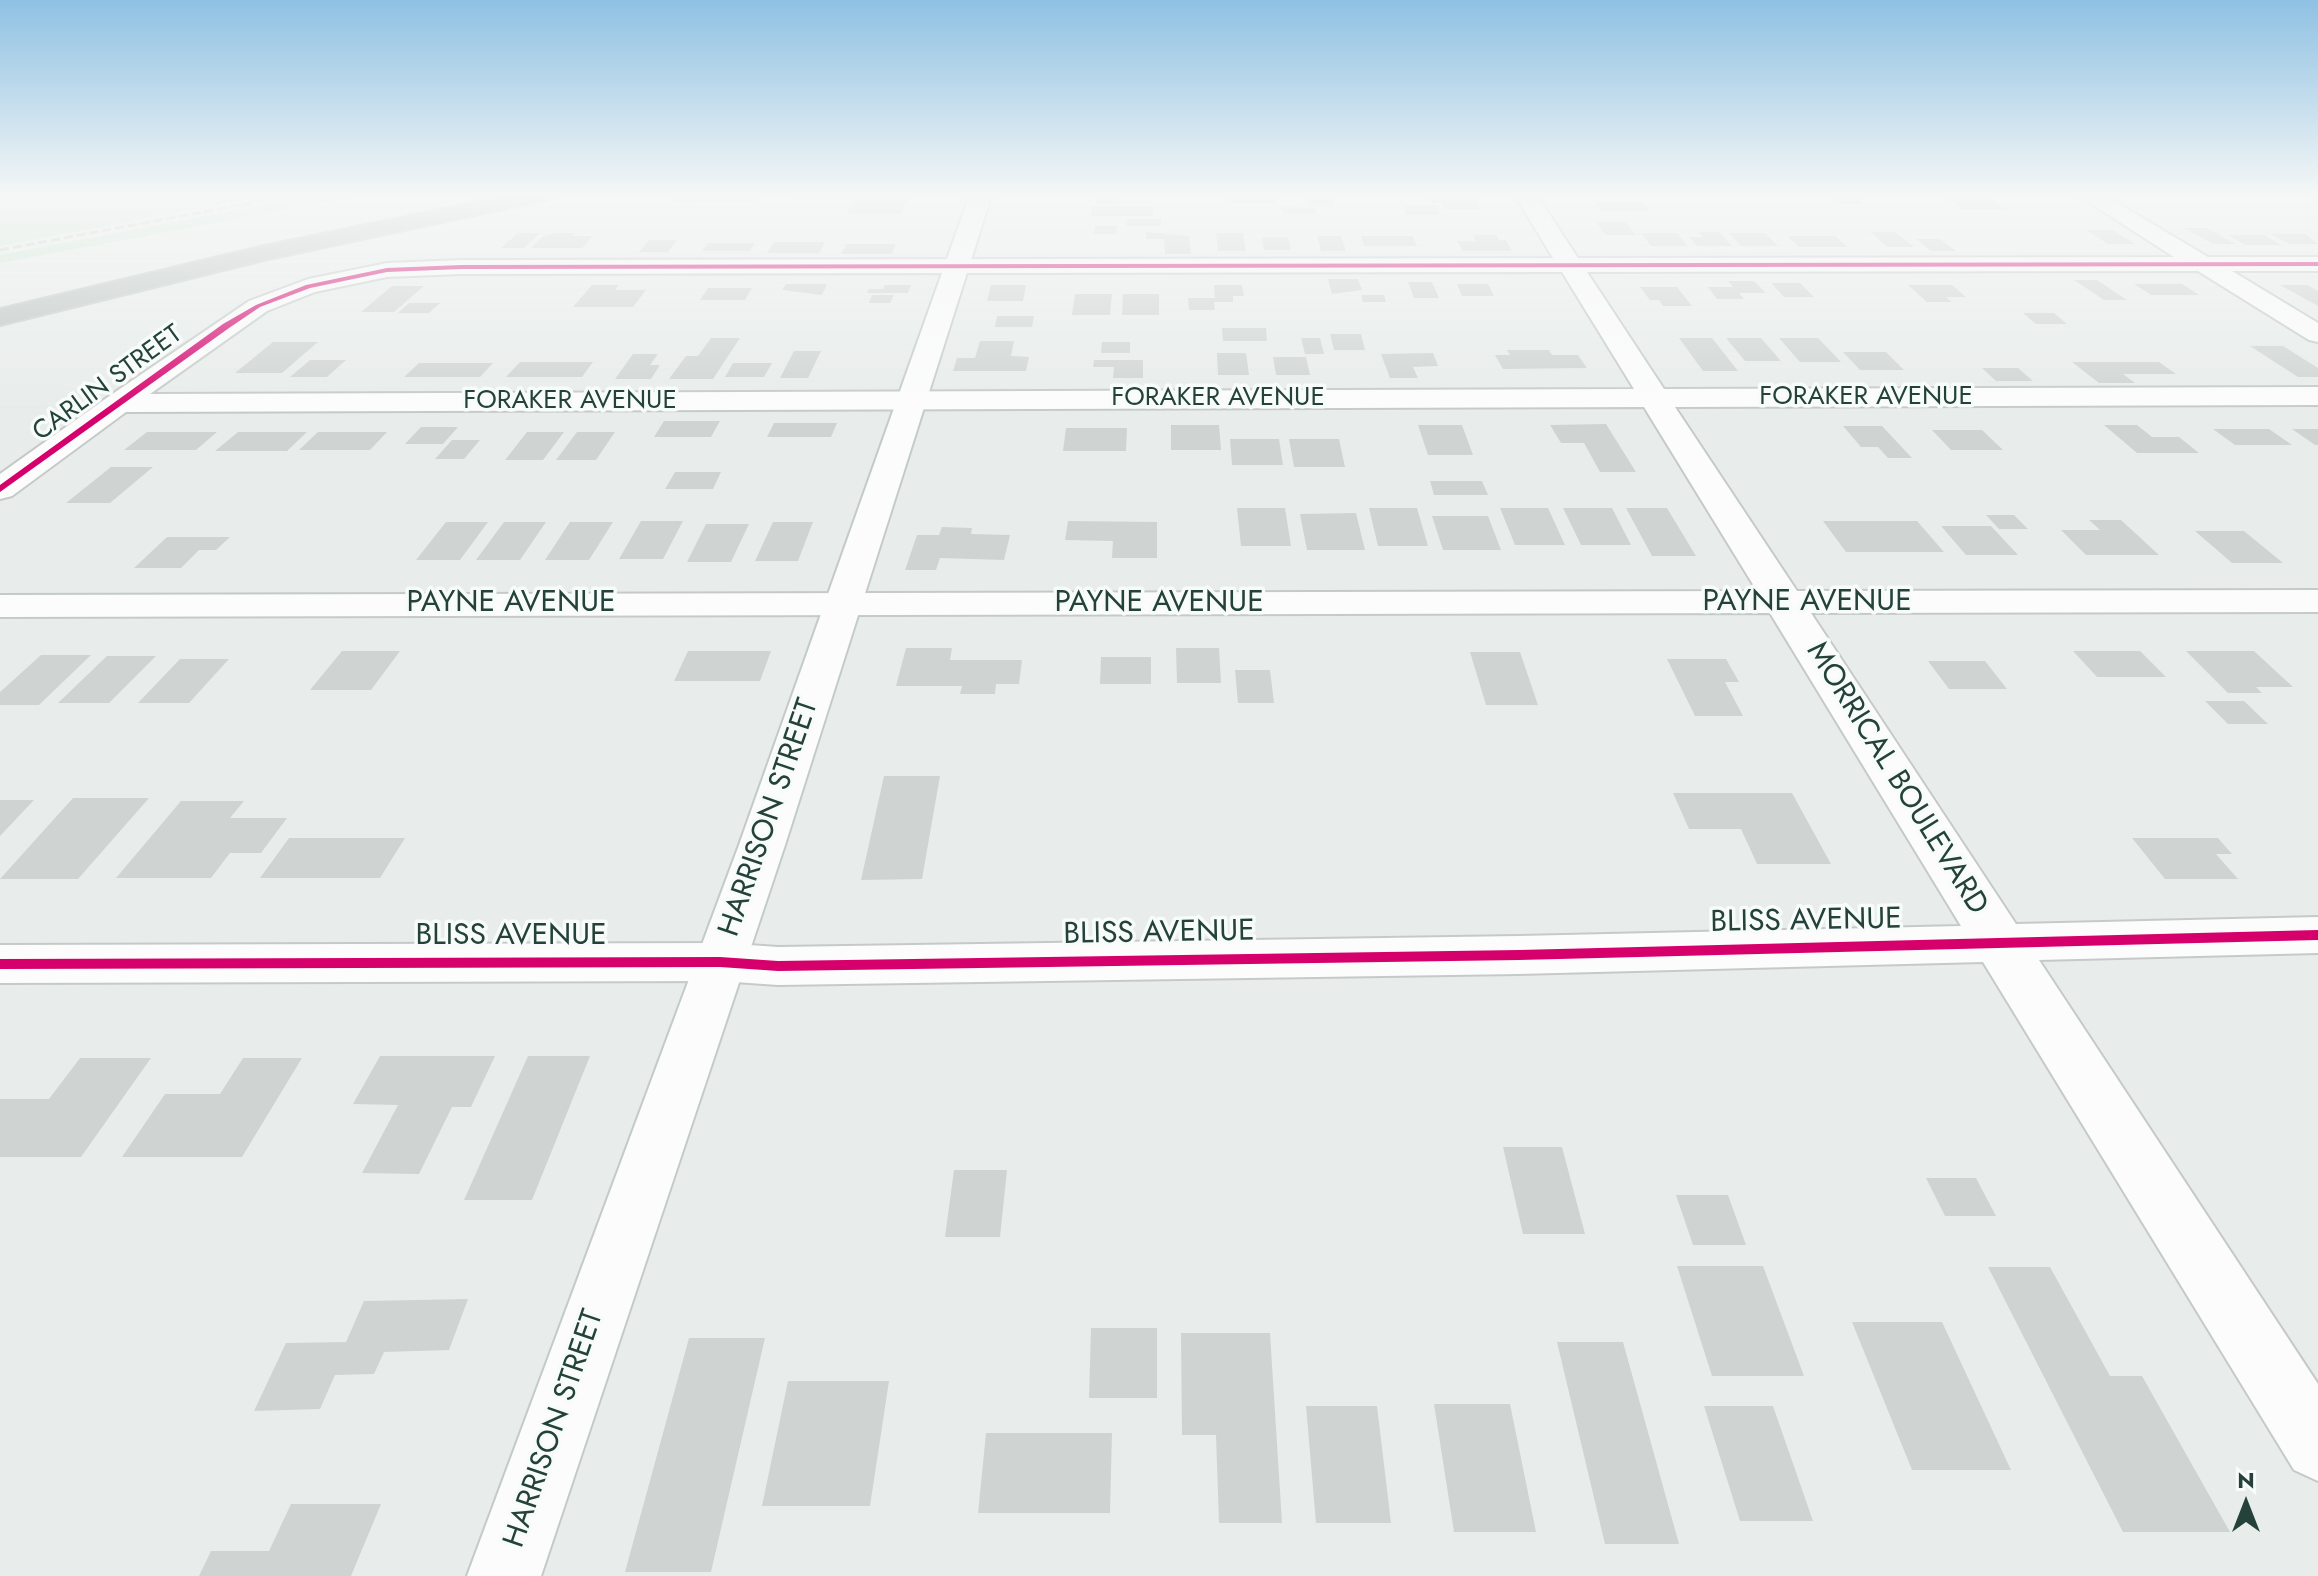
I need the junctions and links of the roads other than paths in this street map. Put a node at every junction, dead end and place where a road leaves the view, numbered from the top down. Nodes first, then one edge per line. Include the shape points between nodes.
1 (204, 268) edge
2 (448, 268) edge
3 (955, 268) edge
4 (1573, 268) edge
5 (2209, 268) edge
6 (0, 317) edge
7 (2318, 334) edge
8 (2318, 396) edge
9 (1657, 398) junction
10 (910, 400) junction
11 (118, 403) junction
12 (0, 489) edge
13 (2318, 601) edge
14 (1785, 603) junction
15 (842, 605) junction
16 (0, 606) edge
17 (2318, 935) edge
18 (1999, 943) junction
19 (720, 962) junction
20 (0, 964) edge
21 (2318, 1446) edge
22 (504, 1576) edge

1 - 6 highway
2 - 11 street, CARLIN STREET via 332,279 258,306
3 - 10 street, HARRISON STREET
4 - 9 street, MORRICAL BOULEVARD
5 - 7 street
8 - 9 street, FORAKER AVENUE
9 - 10 street, FORAKER AVENUE
9 - 14 street, MORRICAL BOULEVARD
10 - 11 street, FORAKER AVENUE
10 - 15 street, HARRISON STREET
11 - 12 street, CARLIN STREET
13 - 14 street, PAYNE AVENUE
14 - 15 street, PAYNE AVENUE
14 - 18 street, MORRICAL BOULEVARD
15 - 16 street, PAYNE AVENUE
15 - 19 street, HARRISON STREET
17 - 18 street, BLISS AVENUE
18 - 19 street, BLISS AVENUE via 778,966
18 - 21 street, MORRICAL BOULEVARD
19 - 20 street, BLISS AVENUE
19 - 22 street, HARRISON STREET

